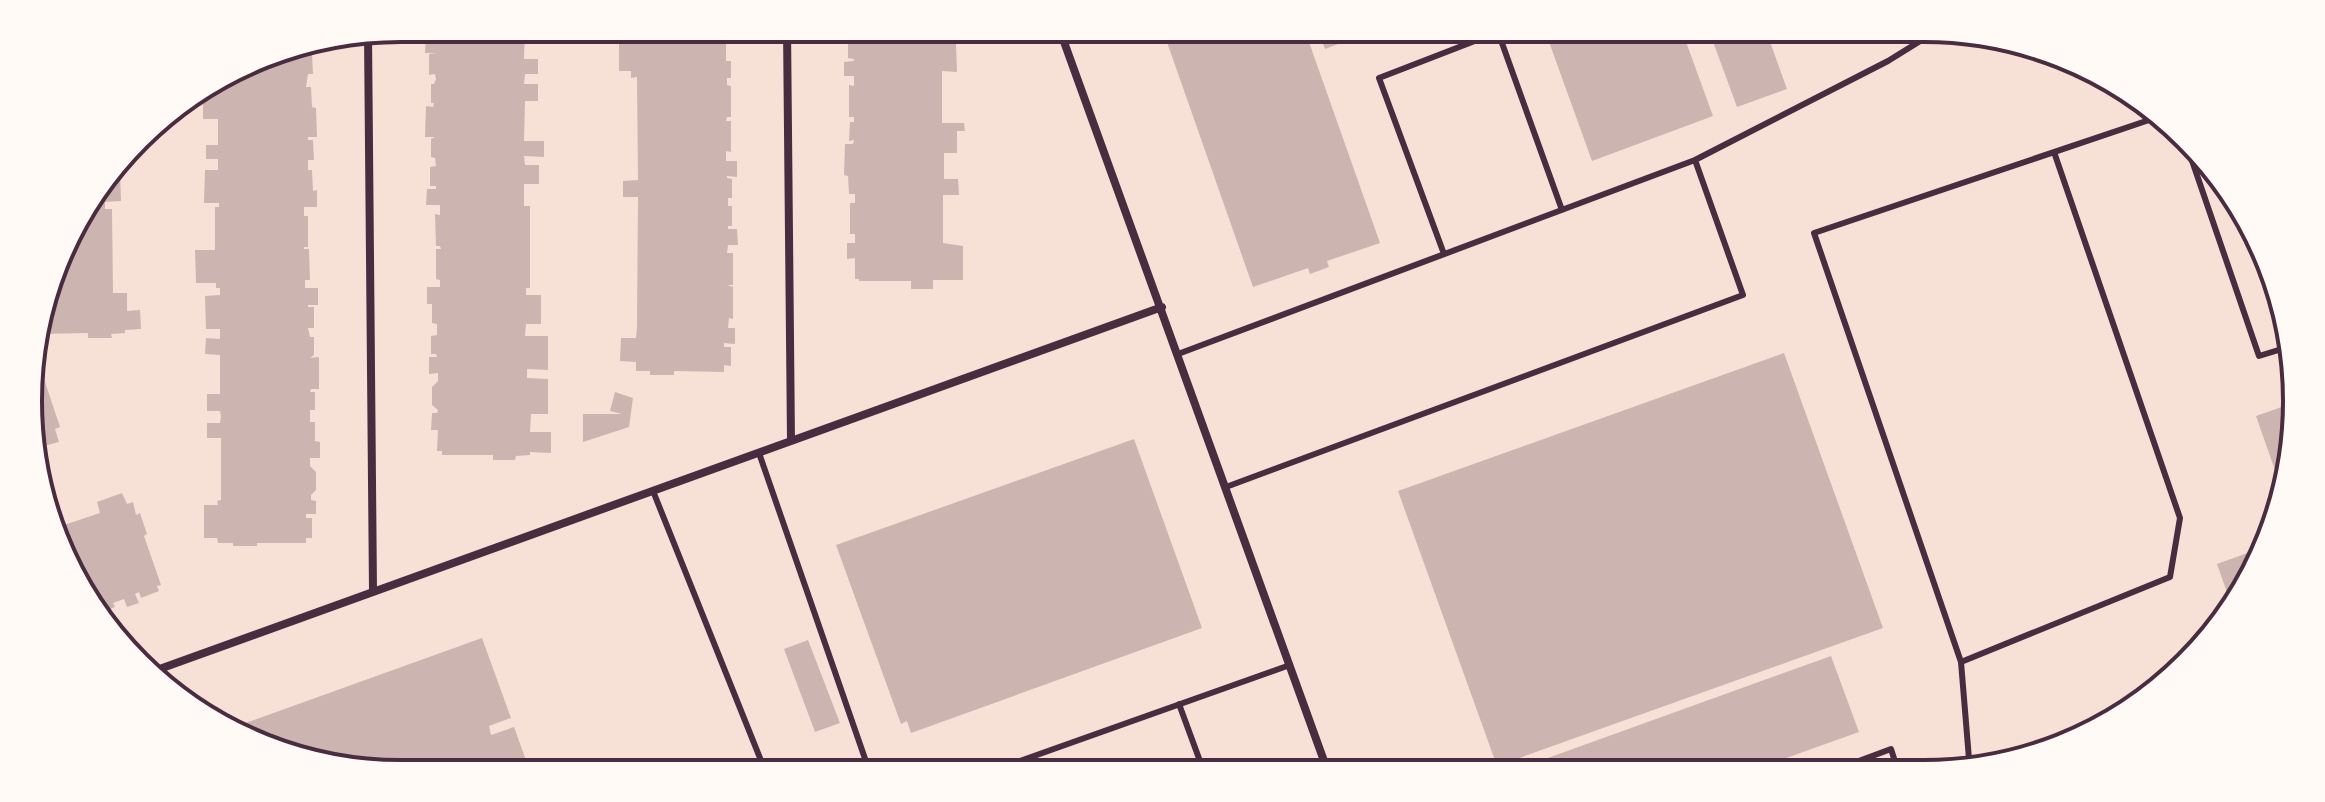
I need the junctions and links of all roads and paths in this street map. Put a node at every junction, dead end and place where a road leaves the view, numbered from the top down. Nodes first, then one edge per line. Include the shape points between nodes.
1 (787, 42) edge
2 (1064, 42) edge
3 (1472, 42) edge
4 (1502, 42) edge
5 (1919, 42) edge
6 (368, 44) edge
7 (2148, 120) edge
8 (2054, 152) junction
9 (1695, 160) junction
10 (2193, 163) edge
11 (1562, 210) junction
12 (1444, 254) junction
13 (1162, 307) junction
14 (2279, 350) edge
15 (1178, 354) junction
16 (791, 441) junction
17 (759, 453) junction
18 (1226, 487) junction
19 (653, 491) junction
20 (373, 592) junction
21 (1961, 662) junction
22 (1290, 665) junction
23 (161, 668) edge
24 (1179, 704) junction
25 (1969, 757) edge
26 (761, 760) edge
27 (865, 760) edge
28 (1022, 760) edge
29 (1200, 760) edge
30 (1324, 760) edge
31 (1862, 760) edge
32 (1894, 760) edge

1 - 16 street
2 - 13 street
3 - 12 lane via 1379,78
4 - 11 lane
5 - 9 lane
6 - 20 street
7 - 8 lane
8 - 21 lane via 2180,518 2170,577
8 - 21 lane via 1814,233
9 - 11 lane
9 - 18 lane via 1743,295
10 - 14 lane via 2259,356
11 - 12 lane
12 - 15 lane
13 - 15 street
13 - 16 street
15 - 18 street
16 - 17 street
17 - 19 street
17 - 27 lane
18 - 22 street
19 - 20 street
19 - 26 lane
20 - 23 street
21 - 25 lane
22 - 24 lane
22 - 30 street
24 - 28 lane
24 - 29 lane
31 - 32 lane via 1891,749

